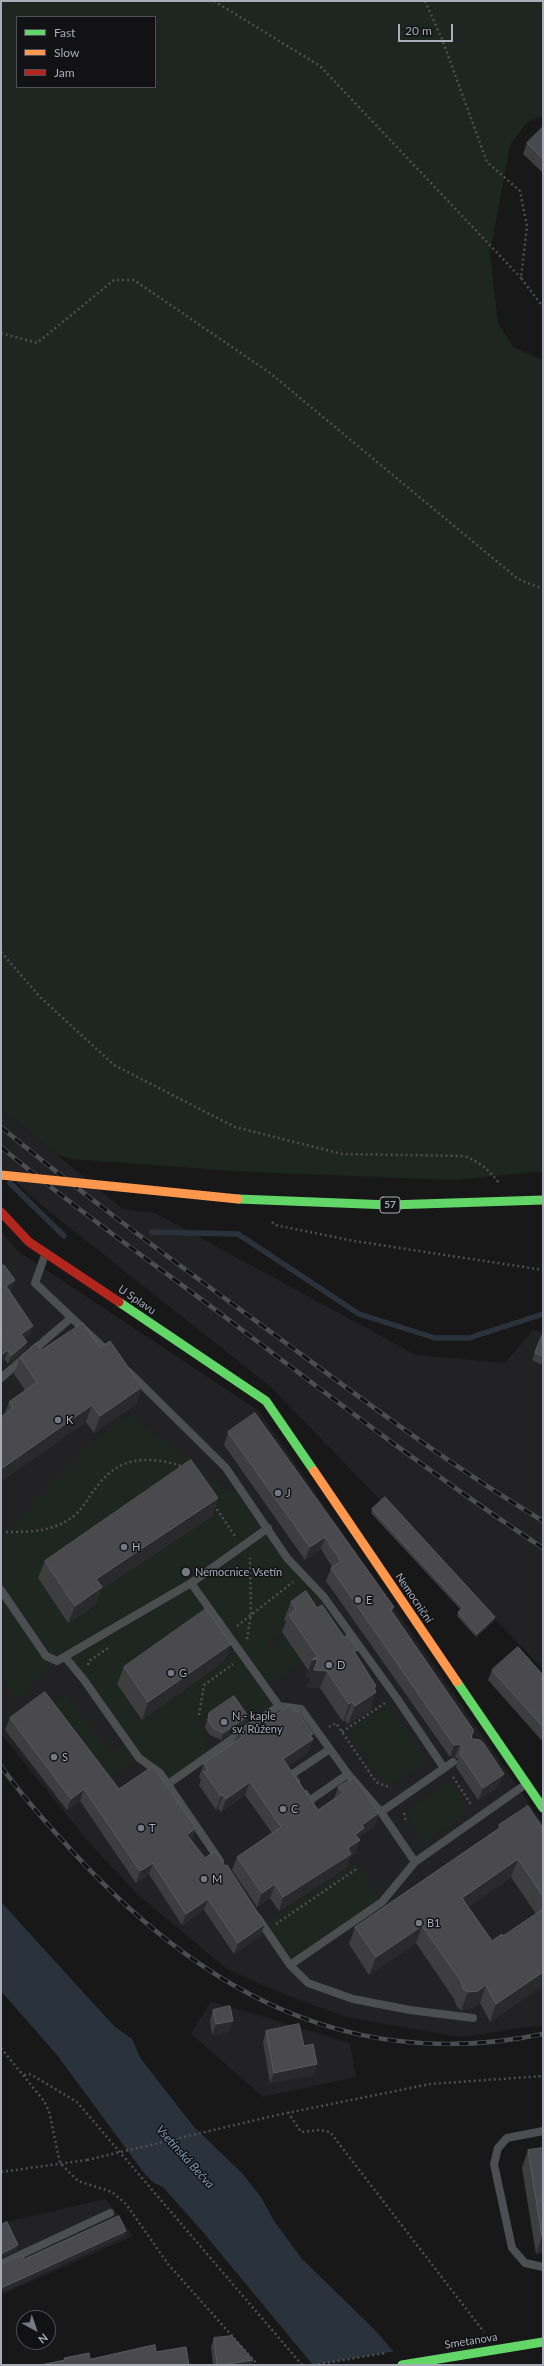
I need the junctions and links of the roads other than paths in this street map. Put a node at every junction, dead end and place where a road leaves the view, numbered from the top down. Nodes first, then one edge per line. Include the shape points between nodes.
1 (1, 1175) edge
2 (543, 1200) edge
3 (1, 1212) edge
4 (46, 1253) junction
5 (71, 1318) junction
6 (1, 1378) edge
7 (266, 1402) joint
8 (268, 1528) junction
9 (191, 1583) junction
10 (1, 1590) edge
11 (65, 1657) junction
12 (280, 1706) junction
13 (330, 1749) junction
14 (453, 1762) dead end
15 (444, 1768) junction
16 (348, 1774) junction
17 (168, 1784) junction
18 (526, 1784) junction
19 (543, 1808) edge
20 (381, 1812) junction
21 (415, 1862) junction
22 (224, 1867) edge
23 (254, 1912) edge
24 (290, 1965) junction
25 (473, 2018) dead end
26 (543, 2131) edge
27 (110, 2213) dead end
28 (1, 2264) edge
29 (541, 2267) edge
30 (543, 2342) edge
31 (402, 2365) edge

1 - 2 street, 57, bridge via 238,1199 380,1205
3 - 4 street, U Splavu via 30,1242
4 - 5 lane via 35,1283
4 - 7 street, U Splavu
5 - 6 lane
5 - 8 lane via 226,1468
7 - 18 street, Nemocniční via 489,1737
8 - 9 lane
8 - 15 lane via 287,1558 324,1597 396,1696
9 - 11 lane
9 - 12 lane
10 - 11 lane via 46,1656 57,1661
11 - 17 lane via 139,1758 160,1773
12 - 13 lane via 300,1709
12 - 17 lane
13 - 16 lane
13 - 16 lane via 291,1775 309,1801
14 - 15 lane
15 - 20 lane
16 - 20 lane
17 - 22 lane
18 - 19 street, Nemocniční
18 - 21 lane
20 - 21 lane
21 - 24 lane via 382,1902
23 - 24 lane
24 - 25 lane via 308,1983 353,1999
26 - 29 lane via 507,2138 498,2148 494,2164 512,2248 525,2263
27 - 28 lane
30 - 31 street, Smetanova

